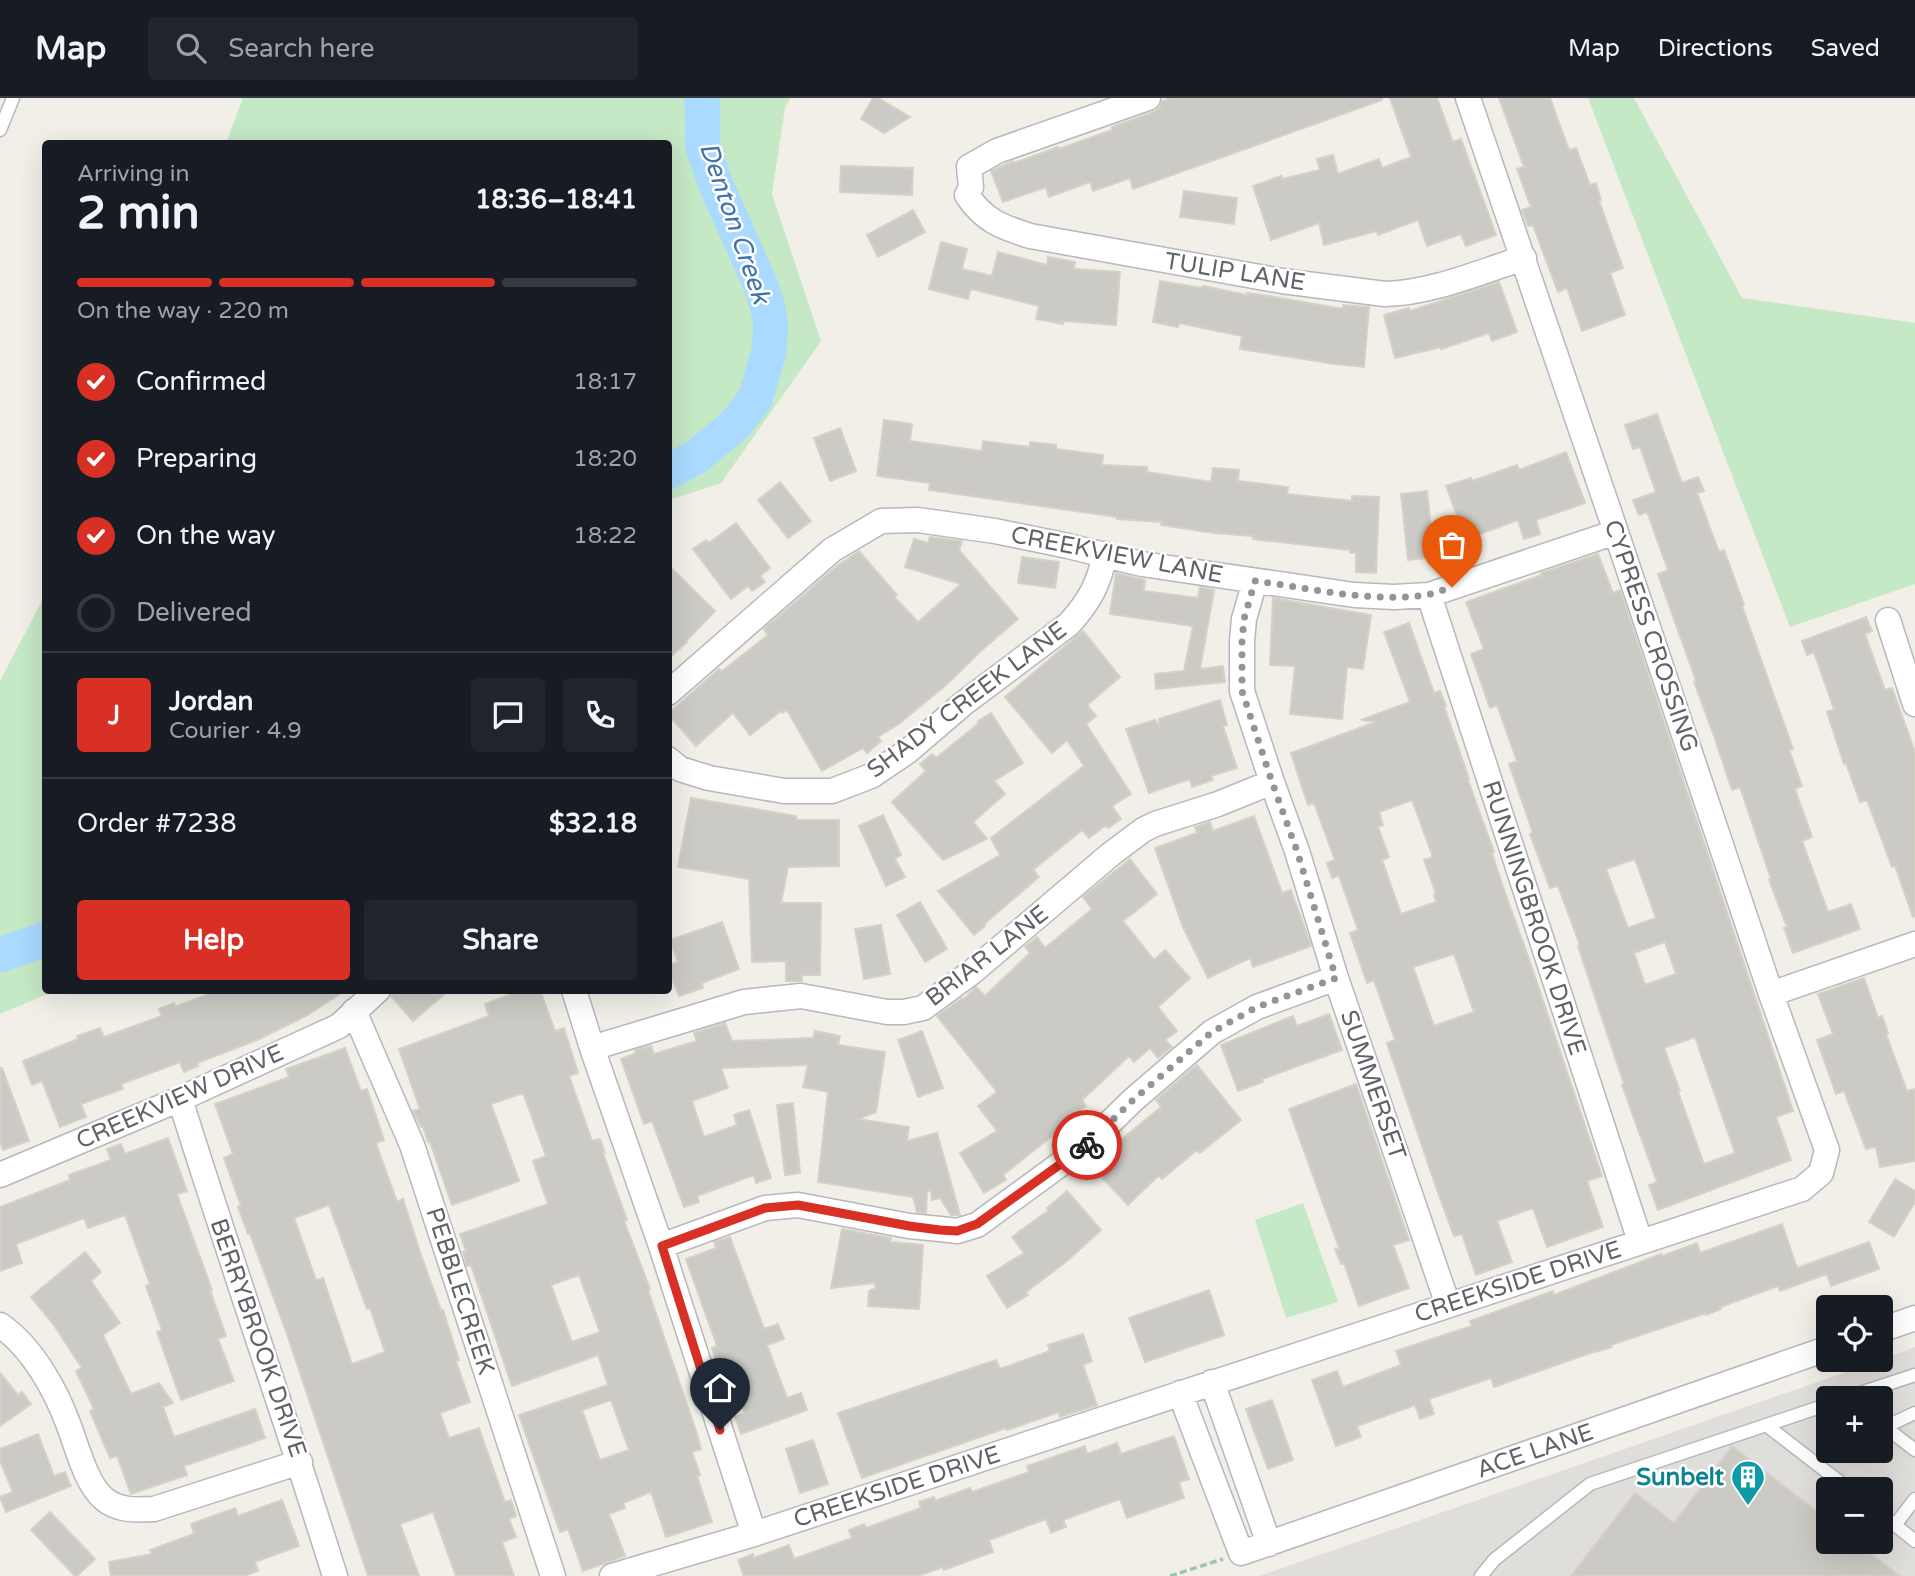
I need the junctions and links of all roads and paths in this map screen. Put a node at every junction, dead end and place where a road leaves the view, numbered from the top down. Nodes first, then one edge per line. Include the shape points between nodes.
1 (13, 98) edge
2 (1148, 98) edge
3 (1468, 98) edge
4 (0, 130) edge
5 (1524, 258) junction
6 (1616, 532) junction
7 (1105, 554) junction
8 (1255, 581) junction
9 (1429, 594) junction
10 (1888, 620) dead end
11 (672, 690) edge
12 (1915, 704) edge
13 (672, 762) edge
14 (1272, 782) junction
15 (1915, 944) edge
16 (1336, 978) junction
17 (373, 994) edge
18 (575, 994) edge
19 (1771, 994) junction
20 (354, 1011) junction
21 (592, 1048) junction
22 (180, 1099) junction
23 (1821, 1173) joint
24 (0, 1175) edge
25 (1640, 1241) junction
26 (662, 1246) junction
27 (1448, 1305) junction
28 (1915, 1318) edge
29 (0, 1325) edge
30 (1893, 1326) edge
31 (1816, 1353) edge
32 (1915, 1375) edge
33 (1212, 1382) junction
34 (1882, 1386) edge
35 (1180, 1393) junction
36 (1816, 1408) edge
37 (1915, 1413) edge
38 (1893, 1421) edge
39 (1766, 1424) junction
40 (1893, 1433) edge
41 (1915, 1450) edge
42 (300, 1462) junction
43 (1834, 1477) edge
44 (1915, 1499) edge
45 (1895, 1525) joint
46 (754, 1534) junction
47 (1915, 1541) edge
48 (1269, 1544) junction
49 (1241, 1553) junction
50 (335, 1576) edge
51 (553, 1576) edge
52 (612, 1576) edge
53 (1170, 1576) edge
54 (1481, 1576) edge

1 - 4 lane
2 - 5 street, TULIP LANE via 997,150 969,167 967,195 976,210 1002,227 1030,236 1372,293 1399,294
3 - 5 street, CYPRESS CROSSING
5 - 6 street, CYPRESS CROSSING
6 - 9 street, CREEKVIEW LANE
6 - 19 street, CYPRESS CROSSING
7 - 8 street, CREEKVIEW LANE
7 - 11 street, CREEKVIEW LANE via 957,525 881,522 832,550
7 - 13 street, SHADY CREEK LANE via 1093,592 1069,624 871,776 832,791 783,791 709,778
8 - 9 street, CREEKVIEW LANE via 1354,595
8 - 14 street, SUMMERSET via 1244,619 1242,691
9 - 25 street, RUNNINGBROOK DRIVE
10 - 12 street
14 - 16 street, SUMMERSET
14 - 21 street, BRIAR LANE via 1143,830 923,1008 887,1012 801,996 744,1002
15 - 19 street
16 - 26 street via 1257,1007 1212,1032 1088,1144 977,1224 957,1231 940,1230 798,1205 765,1208
16 - 27 street, SUMMERSET
17 - 20 street
18 - 21 street
19 - 23 street, CYPRESS CROSSING via 1827,1150
20 - 22 street, CREEKVIEW DRIVE via 339,1026
20 - 51 street, PEBBLECREEK via 412,1145
21 - 26 street
22 - 24 street, CREEKVIEW DRIVE
22 - 42 street, BERRYBROOK DRIVE
23 - 25 street, CREEKSIDE DRIVE via 1802,1189
25 - 27 street, CREEKSIDE DRIVE
26 - 46 street
27 - 33 street, CREEKSIDE DRIVE
28 - 30 street
29 - 42 street via 35,1360 54,1392 84,1468 102,1497 114,1505 154,1509
31 - 48 street, ACE LANE
32 - 34 lane
33 - 35 street, CREEKSIDE DRIVE
33 - 48 street
35 - 46 street, CREEKSIDE DRIVE
35 - 49 street
36 - 39 lane
37 - 38 lane
39 - 43 lane
39 - 54 lane via 1590,1484 1494,1560
40 - 41 lane
42 - 50 street, BERRYBROOK DRIVE
44 - 45 lane
45 - 47 lane
46 - 52 street, CREEKSIDE DRIVE
48 - 49 street, ACE LANE
49 - 53 path

